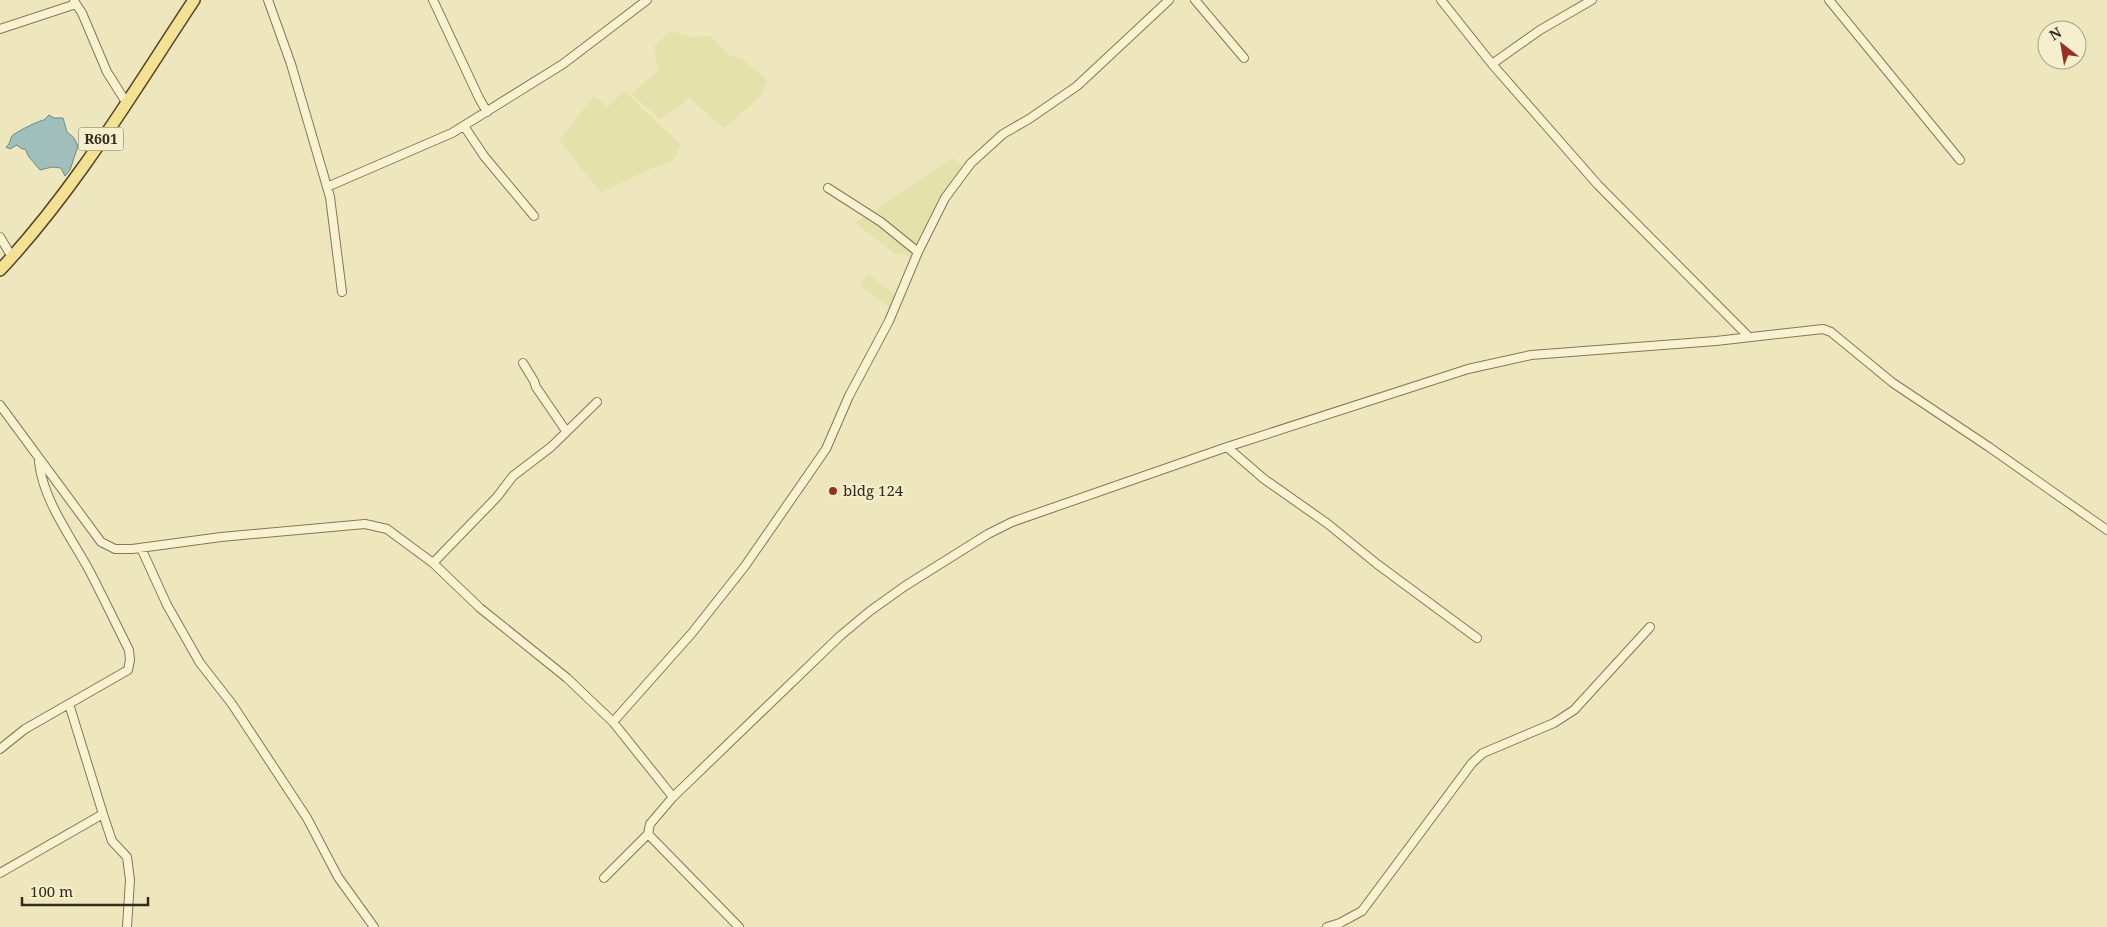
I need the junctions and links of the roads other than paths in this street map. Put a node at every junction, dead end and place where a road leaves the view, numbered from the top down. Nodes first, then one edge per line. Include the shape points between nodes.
1 (194, 0) edge
2 (268, 0) edge
3 (433, 0) edge
4 (647, 0) edge
5 (1169, 0) edge
6 (1195, 0) edge
7 (1440, 0) edge
8 (1592, 0) edge
9 (1829, 0) edge
10 (76, 2) edge
11 (0, 29) edge
12 (1244, 58) dead end
13 (1492, 64) junction
14 (126, 102) junction
15 (487, 112) junction
16 (464, 126) junction
17 (1960, 160) dead end
18 (327, 187) junction
19 (828, 188) dead end
20 (534, 216) dead end
21 (0, 237) edge
22 (918, 252) junction
23 (12, 257) junction
24 (0, 270) edge
25 (342, 292) dead end
26 (1749, 338) junction
27 (523, 363) dead end
28 (597, 402) dead end
29 (0, 405) edge
30 (566, 430) junction
31 (1227, 447) junction
32 (39, 460) junction
33 (2107, 530) edge
34 (141, 548) junction
35 (432, 563) junction
36 (1650, 627) dead end
37 (1476, 638) dead end
38 (69, 704) junction
39 (613, 722) junction
40 (0, 749) edge
41 (673, 797) junction
42 (103, 814) junction
43 (648, 834) junction
44 (0, 873) edge
45 (604, 878) dead end
46 (127, 927) edge
47 (374, 927) edge
48 (739, 927) edge
49 (1326, 927) edge

1 - 14 main road, R601
2 - 18 street via 291,64
3 - 15 street
4 - 15 street via 563,64
5 - 22 street via 1077,86 1002,134 976,157 945,198
6 - 12 street
7 - 13 street
8 - 13 street via 1540,30
9 - 17 street
10 - 11 street
10 - 14 street via 108,72
13 - 26 street via 1598,185
14 - 23 main road, R601 via 69,187
15 - 16 street
16 - 18 street
16 - 20 street via 484,156
18 - 25 street
19 - 22 street via 881,222
21 - 23 street
22 - 39 street via 889,321 849,396 826,449 745,566 692,633
23 - 24 main road, R601
26 - 31 street via 1531,355 1468,369
26 - 33 street via 1827,330 1893,383
27 - 30 street
28 - 30 street
29 - 32 street
30 - 35 street via 514,476
31 - 37 street via 1264,479
31 - 41 street via 1012,522 926,573 840,636
32 - 34 street via 101,542 115,549
32 - 38 street via 41,478 49,495 129,650 128,670
34 - 35 street via 365,524 387,529
34 - 47 street via 167,605 200,662 232,704 307,818 338,877
35 - 39 street via 480,608 567,678
36 - 49 street via 1574,710 1554,723 1483,753 1472,763 1362,911
38 - 40 street via 25,729
38 - 42 street
39 - 41 street
41 - 43 street via 650,824
42 - 44 street
42 - 46 street via 112,841 127,856 130,880
43 - 45 street
43 - 48 street

